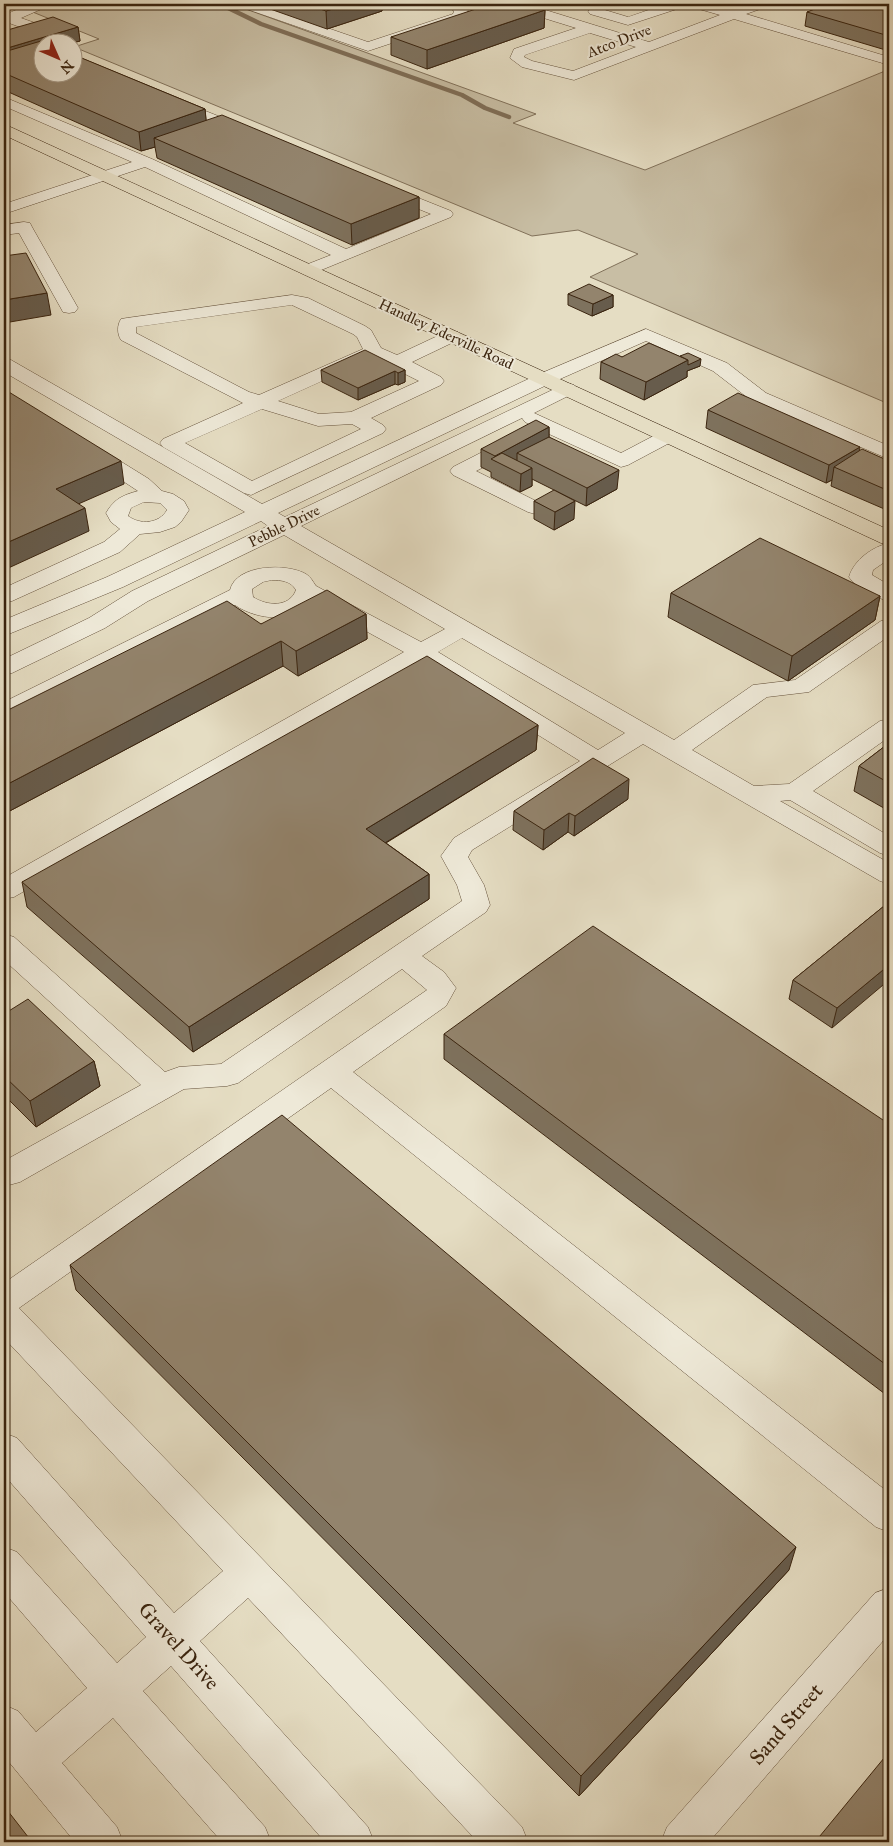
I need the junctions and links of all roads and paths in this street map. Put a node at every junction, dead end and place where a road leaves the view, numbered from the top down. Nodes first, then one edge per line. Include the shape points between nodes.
1 (30, 4) edge
2 (41, 4) edge
3 (246, 4) edge
4 (449, 4) edge
5 (513, 4) edge
6 (678, 4) edge
7 (697, 4) edge
8 (761, 4) edge
9 (628, 6) dead end
10 (584, 8) dead end
11 (528, 9) junction
12 (652, 13) junction
13 (501, 14) edge
14 (734, 14) junction
15 (5, 16) edge
16 (473, 24) edge
17 (590, 28) junction
18 (4, 36) edge
19 (408, 46) edge
20 (650, 46) junction
21 (889, 61) edge
22 (152, 93) edge
23 (4, 101) edge
24 (231, 126) junction
25 (4, 129) edge
26 (214, 132) edge
27 (258, 137) edge
28 (139, 156) junction
29 (70, 171) junction
30 (106, 177) junction
31 (373, 185) edge
32 (23, 186) dead end
33 (4, 209) edge
34 (4, 230) edge
35 (345, 255) junction
36 (309, 270) junction
37 (69, 308) dead end
38 (452, 336) junction
39 (373, 351) junction
40 (397, 362) junction
41 (4, 364) edge
42 (544, 379) junction
43 (567, 389) junction
44 (260, 402) junction
45 (520, 412) junction
46 (355, 418) junction
47 (457, 420) junction
48 (549, 426) junction
49 (376, 429) junction
50 (480, 431) junction
51 (668, 436) junction
52 (78, 445) edge
53 (406, 445) junction
54 (889, 453) edge
55 (431, 455) junction
56 (376, 459) junction
57 (400, 470) junction
58 (460, 471) junction
59 (202, 479) junction
60 (160, 497) junction
61 (534, 508) edge
62 (262, 513) junction
63 (136, 527) junction
64 (283, 527) junction
65 (889, 538) edge
66 (112, 547) junction
67 (889, 550) edge
68 (144, 569) junction
69 (364, 573) junction
70 (308, 590) junction
71 (240, 594) junction
72 (889, 594) edge
73 (4, 596) edge
74 (188, 596) junction
75 (889, 626) edge
76 (4, 629) edge
77 (461, 629) junction
78 (422, 652) junction
79 (4, 668) edge
80 (4, 684) edge
81 (25, 700) junction
82 (4, 711) edge
83 (889, 726) edge
84 (643, 733) junction
85 (674, 751) junction
86 (598, 761) junction
87 (795, 792) junction
88 (749, 794) junction
89 (889, 846) edge
90 (889, 875) edge
91 (4, 890) edge
92 (4, 944) edge
93 (402, 955) junction
94 (331, 1071) junction
95 (164, 1088) junction
96 (5, 1172) edge
97 (4, 1301) edge
98 (4, 1315) edge
99 (4, 1449) edge
100 (889, 1515) edge
101 (4, 1565) edge
102 (249, 1572) junction
103 (889, 1606) edge
104 (174, 1640) junction
105 (116, 1691) junction
106 (4, 1725) edge
107 (34, 1761) junction
108 (102, 1842) edge
109 (250, 1842) edge
110 (354, 1842) edge
111 (507, 1842) edge
112 (682, 1842) edge

1 - 15 street
2 - 15 street
3 - 4 street via 368,47 460,16 460,10
5 - 11 street
6 - 12 street
7 - 14 street
8 - 14 street, Atco Drive
9 - 12 street
10 - 12 street via 628,21
11 - 13 street
11 - 17 street
14 - 20 street, Atco Drive
14 - 21 street
15 - 18 street via 33,27
16 - 19 street
17 - 20 street
17 - 20 street, Atco Drive via 519,52 517,58 527,64 574,76
22 - 24 street
23 - 28 street
24 - 26 street
24 - 27 street
25 - 29 main road, Handley Ederville Road
28 - 29 street
28 - 30 street
28 - 35 street
29 - 30 main road, Handley Ederville Road
29 - 32 street
30 - 33 street
30 - 36 main road, Handley Ederville Road
31 - 35 street via 445,214
34 - 37 street via 24,227 36,264
35 - 36 street
36 - 38 main road, Handley Ederville Road
38 - 40 street
38 - 42 main road, Handley Ederville Road
39 - 40 street
39 - 44 street
39 - 44 street via 365,334 359,330 292,300 127,323 126,336 242,396
40 - 46 street via 434,380
41 - 59 street
42 - 43 main road, Handley Ederville Road
42 - 47 street, Pebble Drive
42 - 54 street, Pebble Drive via 646,334 720,367 759,397
43 - 45 street, Pebble Drive
43 - 51 main road, Handley Ederville Road
44 - 46 street via 318,420
44 - 49 street via 170,443 251,489
45 - 48 street
45 - 50 street, Pebble Drive
46 - 49 street
47 - 50 street
47 - 53 street, Pebble Drive
48 - 51 street via 621,461
48 - 58 street
49 - 53 street
50 - 55 street, Pebble Drive
51 - 65 main road, Handley Ederville Road
52 - 60 street
53 - 56 street, Pebble Drive
55 - 57 street, Pebble Drive
55 - 58 street
56 - 57 street
56 - 62 street, Pebble Drive
57 - 64 street, Pebble Drive
58 - 61 street
59 - 60 street
59 - 62 street
60 - 63 street via 177,505 172,520 156,527
60 - 63 street via 131,499 119,508 117,513 122,522
62 - 64 street
62 - 68 street, Pebble Drive
63 - 66 street
64 - 69 street
64 - 74 street, Pebble Drive
66 - 68 street
66 - 73 street
67 - 72 street via 863,567 860,576
68 - 74 street
68 - 76 street, Pebble Drive
69 - 70 street
69 - 77 street
70 - 71 street via 295,606 276,610 248,605
70 - 71 street via 300,579 292,575 272,573 246,583
70 - 78 street
71 - 74 street
74 - 79 street, Pebble Drive via 140,596 97,623
74 - 81 street
75 - 85 street via 801,687 761,690
77 - 78 street
77 - 84 street
78 - 86 street
78 - 91 street
80 - 81 street
81 - 82 street
83 - 87 street
84 - 85 street
84 - 86 street
85 - 88 street
86 - 93 street via 463,844 454,856 475,890 476,905
87 - 88 street
87 - 89 street
88 - 90 street
92 - 95 street
93 - 94 street via 442,988 436,1000
93 - 95 street via 227,1075 180,1078
94 - 97 street
94 - 100 street
95 - 96 street
98 - 102 street
99 - 104 street, Gravel Drive
101 - 105 street
102 - 104 street
102 - 111 street
103 - 112 street, Sand Street
104 - 105 street
104 - 110 street, Gravel Drive
105 - 107 street
105 - 109 street
106 - 107 street
107 - 108 street

